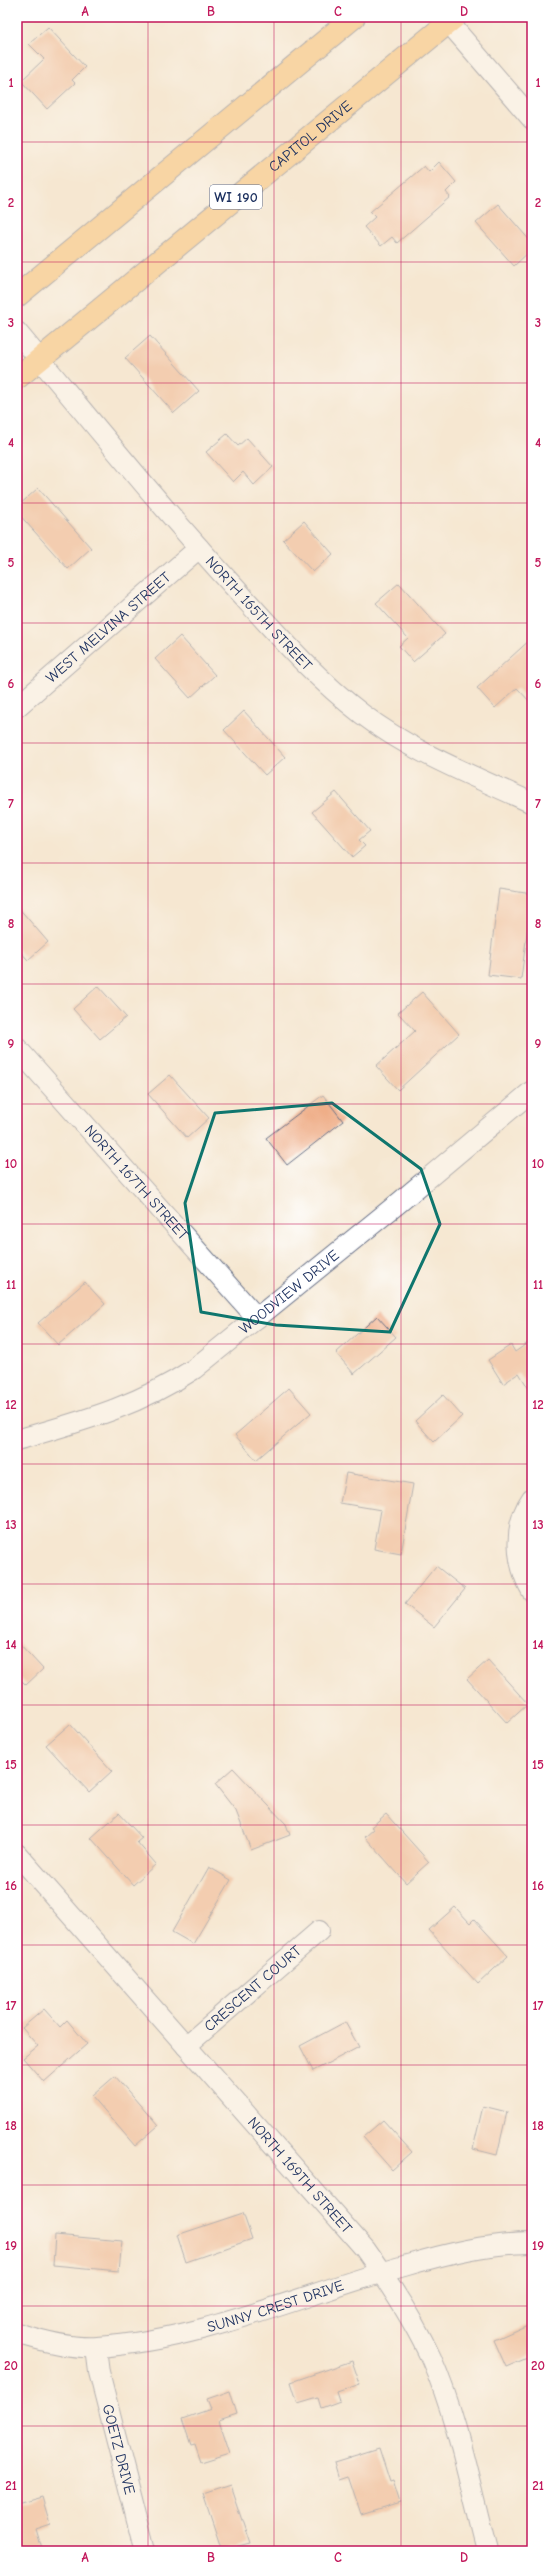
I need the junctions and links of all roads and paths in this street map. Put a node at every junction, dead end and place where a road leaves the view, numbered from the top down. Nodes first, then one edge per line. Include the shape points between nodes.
1 (354, 17) edge
2 (449, 19) edge
3 (532, 119) edge
4 (17, 296) edge
5 (17, 332) edge
6 (40, 359) junction
7 (17, 378) edge
8 (199, 548) junction
9 (17, 707) edge
10 (532, 803) edge
11 (17, 1048) edge
12 (532, 1091) edge
13 (257, 1318) junction
14 (17, 1440) edge
15 (532, 1498) edge
16 (532, 1591) edge
17 (17, 1854) edge
18 (319, 1931) dead end
19 (186, 2046) junction
20 (532, 2243) edge
21 (381, 2272) junction
22 (17, 2333) edge
23 (96, 2348) junction
24 (145, 2551) edge
25 (487, 2551) edge

1 - 4 main road
2 - 3 street
2 - 6 main road, CAPITOL DRIVE / WI 190
5 - 6 street, NORTH 165TH STREET
6 - 7 main road, CAPITOL DRIVE / WI 190
6 - 8 street, NORTH 165TH STREET
8 - 9 street, WEST MELVINA STREET
8 - 10 street, NORTH 165TH STREET via 295,654 327,685 363,714 402,741 435,759
11 - 13 street, NORTH 167TH STREET
12 - 13 street, WOODVIEW DRIVE via 401,1202
13 - 14 street, WOODVIEW DRIVE via 194,1369 148,1397 110,1413
15 - 16 street via 521,1521 518,1546 523,1577
17 - 19 street, NORTH 169TH STREET
18 - 19 street, CRESCENT COURT
19 - 21 street, NORTH 169TH STREET
20 - 21 street, SUNNY CREST DRIVE via 460,2252
21 - 23 street, SUNNY CREST DRIVE via 275,2308 172,2336
21 - 25 street, NORTH 169TH STREET via 406,2309 432,2360 457,2436
22 - 23 street, SUNNY CREST DRIVE
23 - 24 street, GOETZ DRIVE via 99,2372

